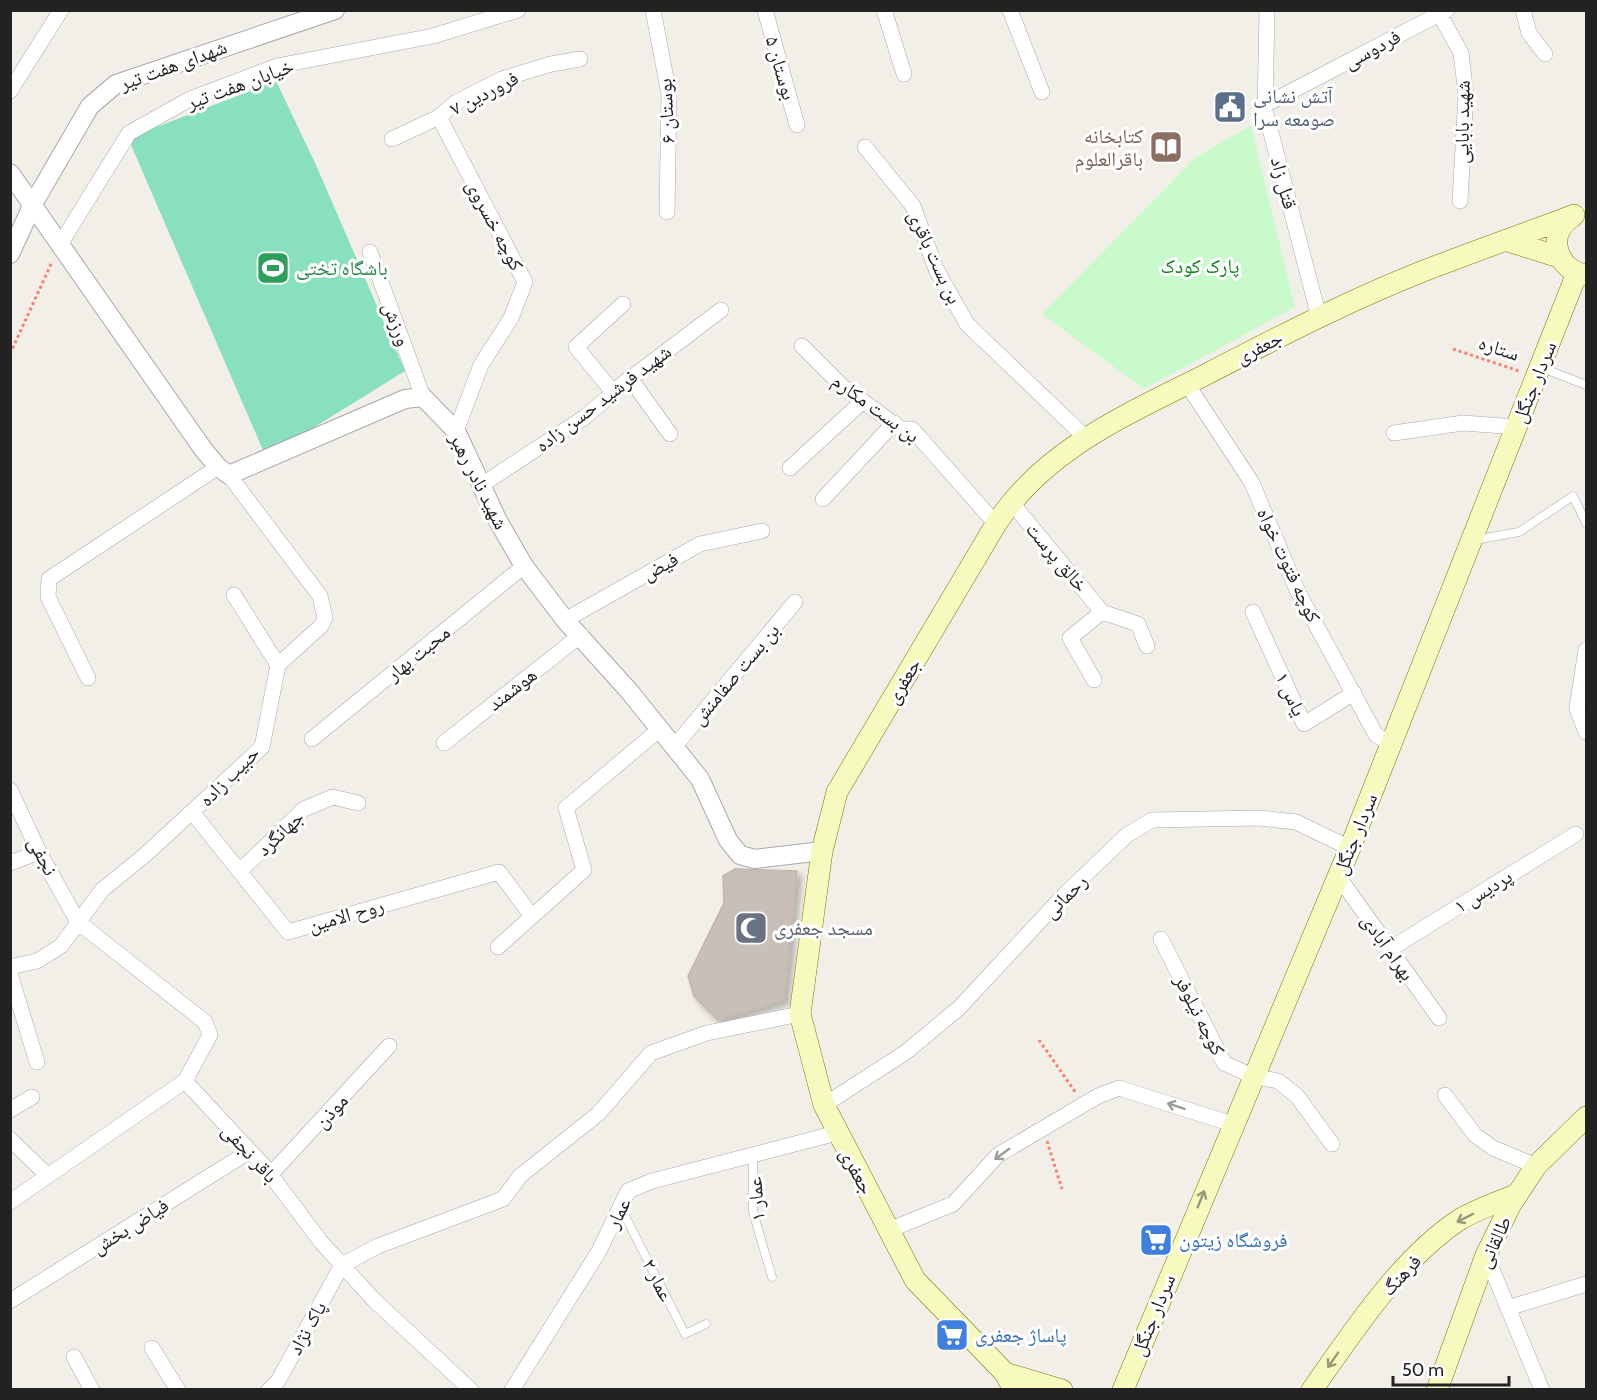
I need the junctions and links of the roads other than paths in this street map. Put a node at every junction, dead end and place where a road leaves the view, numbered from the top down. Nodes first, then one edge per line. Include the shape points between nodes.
1 (61, 10) edge
2 (335, 10) edge
3 (518, 10) edge
4 (653, 10) edge
5 (765, 10) edge
6 (884, 10) edge
7 (1010, 10) edge
8 (1267, 10) edge
9 (1523, 10) edge
10 (1443, 12) edge
11 (317, 13) edge
12 (1545, 54) dead end
13 (580, 59) dead end
14 (904, 74) dead end
15 (10, 91) edge
16 (1042, 92) dead end
17 (1265, 105) junction
18 (439, 117) junction
19 (797, 125) dead end
20 (392, 139) dead end
21 (865, 147) dead end
22 (12, 178) edge
23 (1460, 201) dead end
24 (33, 204) junction
25 (667, 212) dead end
26 (1580, 214) edge
27 (1508, 241) junction
28 (61, 243) junction
29 (370, 252) dead end
30 (10, 254) edge
31 (1559, 257) junction
32 (1582, 274) edge
33 (623, 304) dead end
34 (721, 310) dead end
35 (1319, 316) junction
36 (802, 346) dead end
37 (1538, 372) junction
38 (630, 378) junction
39 (1187, 384) junction
40 (1587, 386) edge
41 (614, 392) junction
42 (423, 397) junction
43 (863, 401) junction
44 (894, 423) junction
45 (1517, 427) junction
46 (456, 431) junction
47 (1394, 433) dead end
48 (670, 434) dead end
49 (1086, 438) junction
50 (790, 468) dead end
51 (224, 471) junction
52 (483, 484) junction
53 (823, 499) dead end
54 (1011, 502) junction
55 (1587, 523) edge
56 (996, 524) junction
57 (762, 531) dead end
58 (1472, 540) junction
59 (524, 566) junction
60 (234, 595) dead end
61 (795, 602) dead end
62 (1102, 612) junction
63 (1253, 612) dead end
64 (565, 620) junction
65 (581, 635) junction
66 (1147, 646) dead end
67 (1587, 650) edge
68 (278, 665) junction
69 (88, 678) dead end
70 (1094, 680) dead end
71 (1583, 692) edge
72 (1354, 693) junction
73 (660, 729) junction
74 (1587, 732) edge
75 (312, 739) dead end
76 (444, 743) dead end
77 (1391, 744) junction
78 (675, 746) junction
79 (10, 790) edge
80 (358, 803) dead end
81 (192, 812) junction
82 (1576, 834) dead end
83 (1350, 848) junction
84 (822, 851) junction
85 (39, 852) junction
86 (10, 863) edge
87 (240, 871) junction
88 (1338, 876) junction
89 (531, 915) junction
90 (78, 921) junction
91 (1161, 939) dead end
92 (498, 947) dead end
93 (1390, 949) junction
94 (10, 967) edge
95 (10, 974) edge
96 (800, 1014) junction
97 (1439, 1018) dead end
98 (389, 1046) dead end
99 (37, 1062) dead end
100 (1252, 1076) junction
101 (185, 1081) junction
102 (1445, 1095) dead end
103 (32, 1096) dead end
104 (824, 1105) junction
105 (10, 1110) edge
106 (1587, 1117) edge
107 (1232, 1124) junction
108 (837, 1133) junction
109 (10, 1139) edge
110 (1332, 1144) dead end
111 (250, 1150) junction
112 (753, 1155) junction
113 (1536, 1166) junction
114 (271, 1174) junction
115 (48, 1176) junction
116 (1518, 1194) junction
117 (10, 1202) edge
118 (620, 1206) junction
119 (889, 1230) junction
120 (1486, 1255) junction
121 (342, 1265) junction
122 (772, 1277) dead end
123 (1587, 1284) edge
124 (10, 1301) edge
125 (1508, 1308) junction
126 (706, 1324) dead end
127 (152, 1348) dead end
128 (74, 1357) dead end
129 (1010, 1381) edge
130 (92, 1389) edge
131 (178, 1389) edge
132 (269, 1389) edge
133 (471, 1389) edge
134 (512, 1389) edge
135 (1062, 1389) edge
136 (1123, 1389) edge
137 (1312, 1389) edge
138 (1437, 1389) edge
139 (1542, 1389) edge

1 - 15 street
2 - 11 street, شهدای هفت تیر
3 - 28 street, خیابان هفت تیر via 433,36 277,66 190,99 129,133
4 - 25 street, بوستان ۶ via 669,94
5 - 19 street, بوستان ۵
6 - 14 street
7 - 16 street
8 - 17 street, قتل زاد
9 - 12 street via 1529,33
10 - 17 street, فردوسی
10 - 23 street, شهید بابایی via 1461,53 1466,95
11 - 24 street, شهدای هفت تیر via 116,84 90,106
13 - 18 street, فروردین ۷ via 502,79 455,103
17 - 35 street, قتل زاد
18 - 20 street, فروردین ۷
18 - 46 street, کوچه خسروی via 525,282 511,318 481,365
21 - 49 street, بن بست باقری via 913,206 936,269 967,324
22 - 24 street
24 - 28 street
24 - 30 street, شهدای هفت تیر
26 - 27 main road, جعفری
26 - 31 main road via 1567,220 1558,233
27 - 31 main road
27 - 35 main road, جعفری via 1449,261
28 - 51 street via 203,449
29 - 42 street, ورزش
31 - 32 main road
32 - 37 main road, سردار جنگل
33 - 41 street via 576,347
34 - 38 street, شهید فرشید حسن زاده
35 - 39 main road, جعفری
36 - 43 street, بن بست مکارم via 842,387
37 - 40 lane
37 - 45 main road, سردار جنگل
38 - 41 street, شهید فرشید حسن زاده
38 - 48 street
39 - 49 main road, جعفری
39 - 72 street, کوچه فتوت خواه via 1252,483 1298,592
41 - 52 street, شهید فرشید حسن زاده via 585,417
42 - 46 street, شهید نادر رهبر
42 - 51 street via 405,399
43 - 44 street, بن بست مکارم
43 - 50 street
44 - 53 street
44 - 56 street, بن بست مکارم via 901,429 912,429
45 - 47 street via 1463,423
45 - 58 main road, سردار جنگل
46 - 52 street, شهید نادر رهبر
49 - 54 main road, جعفری via 1047,464
51 - 68 street via 320,596 326,618
51 - 69 street via 49,579 48,597
52 - 59 street, شهید نادر رهبر via 498,521
54 - 56 main road, جعفری
54 - 62 street, خالق پرست
55 - 58 lane via 1573,496 1519,532
56 - 84 main road, جعفری via 837,792
57 - 64 street, فیض via 700,544
58 - 77 main road, سردار جنگل
59 - 64 street, شهید نادر رهبر
59 - 75 street, محبت بهار
60 - 68 street
61 - 78 street, بن بست صفامنش
62 - 66 street via 1138,624
62 - 70 street via 1070,638
63 - 72 street, یاس ۱ via 1304,724
64 - 65 street, شهید نادر رهبر
65 - 73 street, شهید نادر رهبر
65 - 76 street, هوشمند
67 - 71 street
68 - 81 street, حبیب زاده via 262,747
71 - 74 street via 1577,708
72 - 77 street, کوچه فتوت خواه via 1376,735
73 - 78 street, شهید نادر رهبر
73 - 89 street via 566,808 584,870
77 - 83 main road, سردار جنگل
78 - 84 street, شهید نادر رهبر via 700,779 728,840 740,855 755,859
79 - 85 street, نجفی
80 - 87 street, جهانگرد via 333,797 304,809
81 - 87 street, روح الامین
81 - 90 street, حبیب زاده via 102,890
82 - 93 street, پردیس ۱
83 - 88 main road, سردار جنگل
83 - 104 street, رحمانی via 1296,822 1259,818 1152,820 1127,834 1064,895 959,1008 906,1052
84 - 96 main road, جعفری
85 - 86 street
85 - 90 street, نجفی
87 - 89 street, روح الامین via 288,932 500,872
88 - 93 street, بهرام آبادی
88 - 100 main road, سردار جنگل
89 - 92 street
90 - 94 street, حبیب زاده via 61,946 37,961
90 - 101 street via 205,1023 210,1035
91 - 100 street, کوچه نیلوفر via 1224,1063
93 - 97 street, بهرام آبادی
95 - 99 street
96 - 104 main road, جعفری
96 - 121 street via 707,1033 651,1053 598,1114 520,1176 502,1199 378,1246
98 - 114 street, موذن
100 - 107 main road, سردار جنگل
100 - 110 street, کوچه نیلوفر via 1278,1081 1297,1096
101 - 111 street, باقر نجفی
101 - 115 street
102 - 113 street via 1475,1135
103 - 105 street
104 - 108 main road, جعفری
106 - 113 main road, طالقانی
107 -> 119 street via 1119,1088 998,1155 953,1204
136 -> 107 main road, سردار جنگل
108 - 112 street, عمار
108 - 119 main road, جعفری
109 - 115 street
111 - 114 street, باقر نجفی
111 - 124 street, فیاض بخش
112 - 118 street, عمار via 652,1181 628,1191
112 - 122 lane, عمار ۱ via 753,1212
113 - 116 main road, طالقانی
114 - 121 street, باقر نجفی
115 - 117 street
116 - 120 main road, طالقانی
116 -> 137 main road, فرهنگ via 1461,1219 1436,1239 1396,1278
118 - 126 lane, عمار ۲ via 685,1334
118 - 134 street, عمار via 599,1251
119 - 129 main road, جعفری via 915,1280
120 - 125 street
120 - 138 main road, طالقانی
121 - 132 street, پاک نژاد via 278,1381
121 - 133 street, باقر نجفی via 374,1300
123 - 125 street
125 - 139 street
127 - 131 street
128 - 130 street
129 - 135 main road

